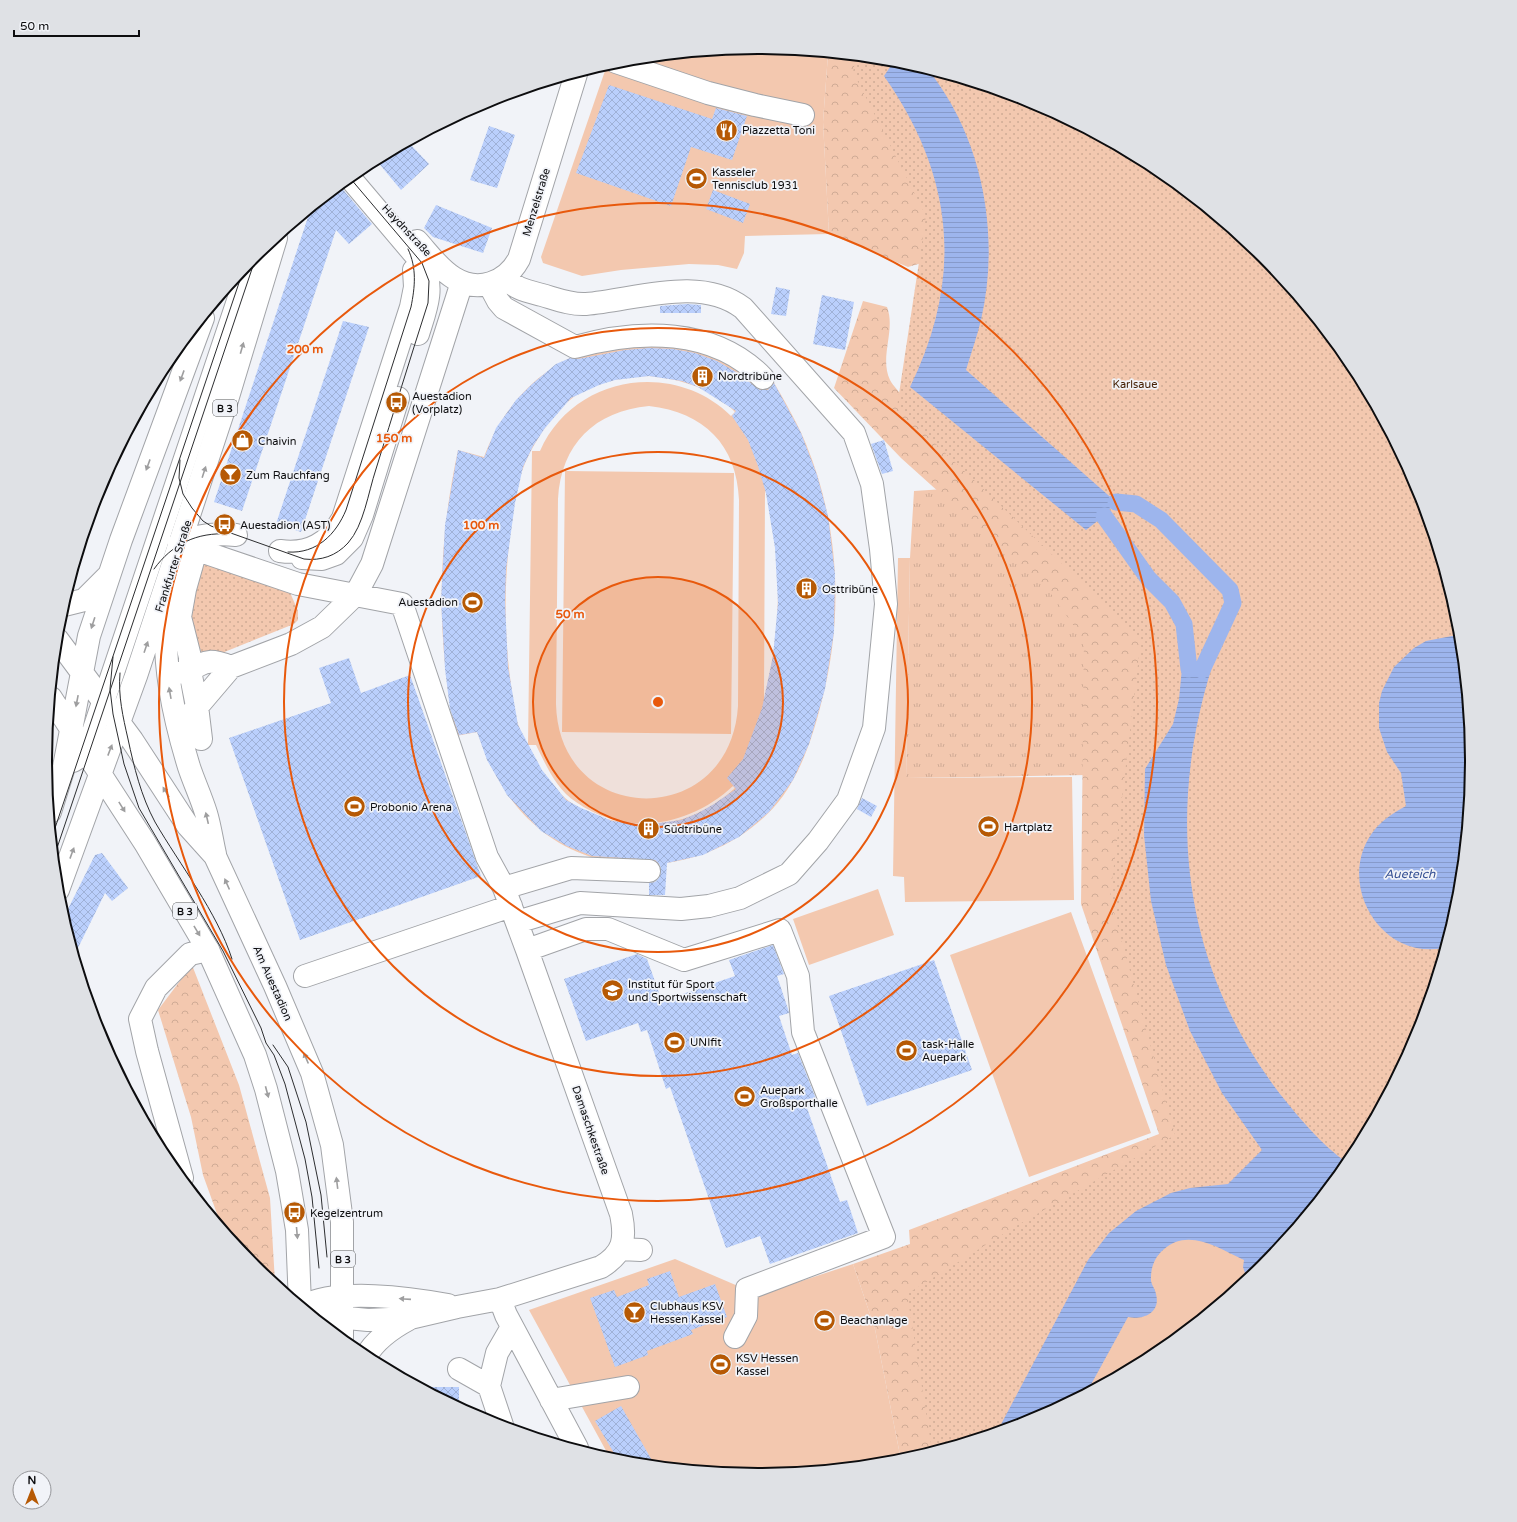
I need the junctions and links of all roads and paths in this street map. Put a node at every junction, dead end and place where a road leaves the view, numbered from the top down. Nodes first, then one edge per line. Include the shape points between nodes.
1 (630, 67) edge
2 (574, 79) edge
3 (803, 115) dead end
4 (356, 181) edge
5 (273, 248) edge
6 (416, 255) junction
7 (247, 274) edge
8 (497, 281) junction
9 (461, 284) junction
10 (202, 326) edge
11 (197, 332) edge
12 (219, 357) junction
13 (762, 378) dead end
14 (179, 475) junction
15 (192, 508) junction
16 (210, 525) dead end
17 (236, 535) dead end
18 (188, 547) junction
19 (336, 554) junction
20 (372, 564) junction
21 (110, 573) junction
22 (170, 576) junction
23 (142, 582) junction
24 (356, 594) junction
25 (70, 603) edge
26 (62, 646) edge
27 (231, 667) junction
28 (183, 672) junction
29 (82, 673) junction
30 (102, 700) junction
31 (55, 704) edge
32 (191, 714) junction
33 (120, 724) junction
34 (71, 730) junction
35 (200, 739) dead end
36 (86, 753) junction
37 (64, 767) junction
38 (100, 775) junction
39 (54, 800) edge
40 (215, 856) junction
41 (649, 871) dead end
42 (62, 878) edge
43 (511, 906) junction
44 (208, 950) junction
45 (527, 950) junction
46 (305, 976) dead end
47 (178, 1164) edge
48 (343, 1295) junction
49 (300, 1298) edge
50 (500, 1299) junction
51 (307, 1304) edge
52 (457, 1306) junction
53 (318, 1313) edge
54 (410, 1318) junction
55 (512, 1326) junction
56 (342, 1328) edge
57 (735, 1337) dead end
58 (370, 1350) edge
59 (459, 1369) dead end
60 (489, 1386) junction
61 (628, 1387) dead end
62 (551, 1400) junction
63 (500, 1418) edge
64 (571, 1441) edge

1 - 3 main road via 708,93 755,106
2 - 8 main road, Menzelstraße via 518,259 511,272
4 - 6 main road, Haydnstraße
15 -> 5 main road, Frankfurter Straße / B 3 via 228,400
6 - 9 main road, Haydnstraße via 445,271
6 - 19 main road via 429,281 428,303 357,527 348,543
6 - 19 main road via 411,307 343,518 333,534 317,546 304,551 280,551 313,560
7 - 12 main road
8 - 9 main road
8 - 13 main road via 498,301 504,308 575,347 632,335 685,337 731,354
8 - 43 main road via 572,303 585,304 660,293 691,292 724,296 743,308 854,433 872,484 886,604 874,728 848,800 818,841 789,874 740,898 709,906 681,909 580,903
9 - 20 main road
10 - 12 main road via 214,340
11 -> 21 main road
12 - 14 main road
14 - 15 main road via 184,494
14 - 23 main road
15 - 16 main road
15 - 18 main road, Frankfurter Straße / B 3
17 - 18 main road via 195,537
18 - 22 main road, Frankfurter Straße / B 3
18 - 23 main road via 161,560 148,579
18 - 24 main road via 298,584
18 - 28 main road, Frankfurter Straße via 180,618 190,657
19 - 20 main road
20 - 24 main road
21 - 25 main road via 84,600
21 -> 29 main road via 89,636
33 -> 22 main road, Frankfurter Straße / B 3
40 -> 22 main road via 206,813 178,728 168,683 165,626
23 - 30 main road
24 - 27 main road via 322,627 291,644
24 - 43 main road, Damaschkestraße via 402,604 487,857
26 - 29 main road, Am Auestadion
27 - 28 main road via 218,662 203,662
27 - 32 main road
28 - 32 main road, Frankfurter Straße
29 - 30 main road, Am Auestadion / B 3
29 -> 34 main road
30 - 33 main road, Am Auestadion / B 3
30 - 36 main road
31 - 34 main road
32 - 35 main road, Frankfurter Straße
38 -> 33 main road, Frankfurter Straße
40 -> 33 main road, Am Auestadion / B 3 via 188,826
34 - 36 main road, B 3
34 - 37 main road
36 - 37 main road
36 - 38 main road, B 3
37 - 39 main road
42 -> 38 main road, Frankfurter Straße
38 -> 44 main road, B 3 via 145,843
48 -> 40 main road, Am Auestadion / B 3 via 342,1222 332,1145 312,1072
41 - 43 main road via 571,868
43 - 45 main road, Damaschkestraße
43 - 46 main road
44 - 47 main road via 190,954 156,988 140,1020
44 -> 49 main road, B 3 via 255,1055 266,1089 287,1171 297,1230
45 - 50 main road, Damaschkestraße via 621,1214 630,1250 601,1267
45 - 57 main road via 563,935 586,929 608,929 684,960 780,930 798,976 803,1032 884,1237 747,1288 746,1316
48 - 51 main road, Damaschkestraße
52 -> 48 main road, Damaschkestraße
48 - 56 main road, Am Auestadion / B 3
50 - 52 main road, Damaschkestraße
50 - 55 main road
52 - 54 main road, Damaschkestraße
53 - 56 main road, Damaschkestraße
54 - 56 main road, Damaschkestraße via 368,1320
54 - 58 main road via 393,1327
55 - 60 main road via 497,1353
55 - 62 main road
59 - 60 main road
60 - 63 main road
61 - 62 main road
62 - 64 main road

